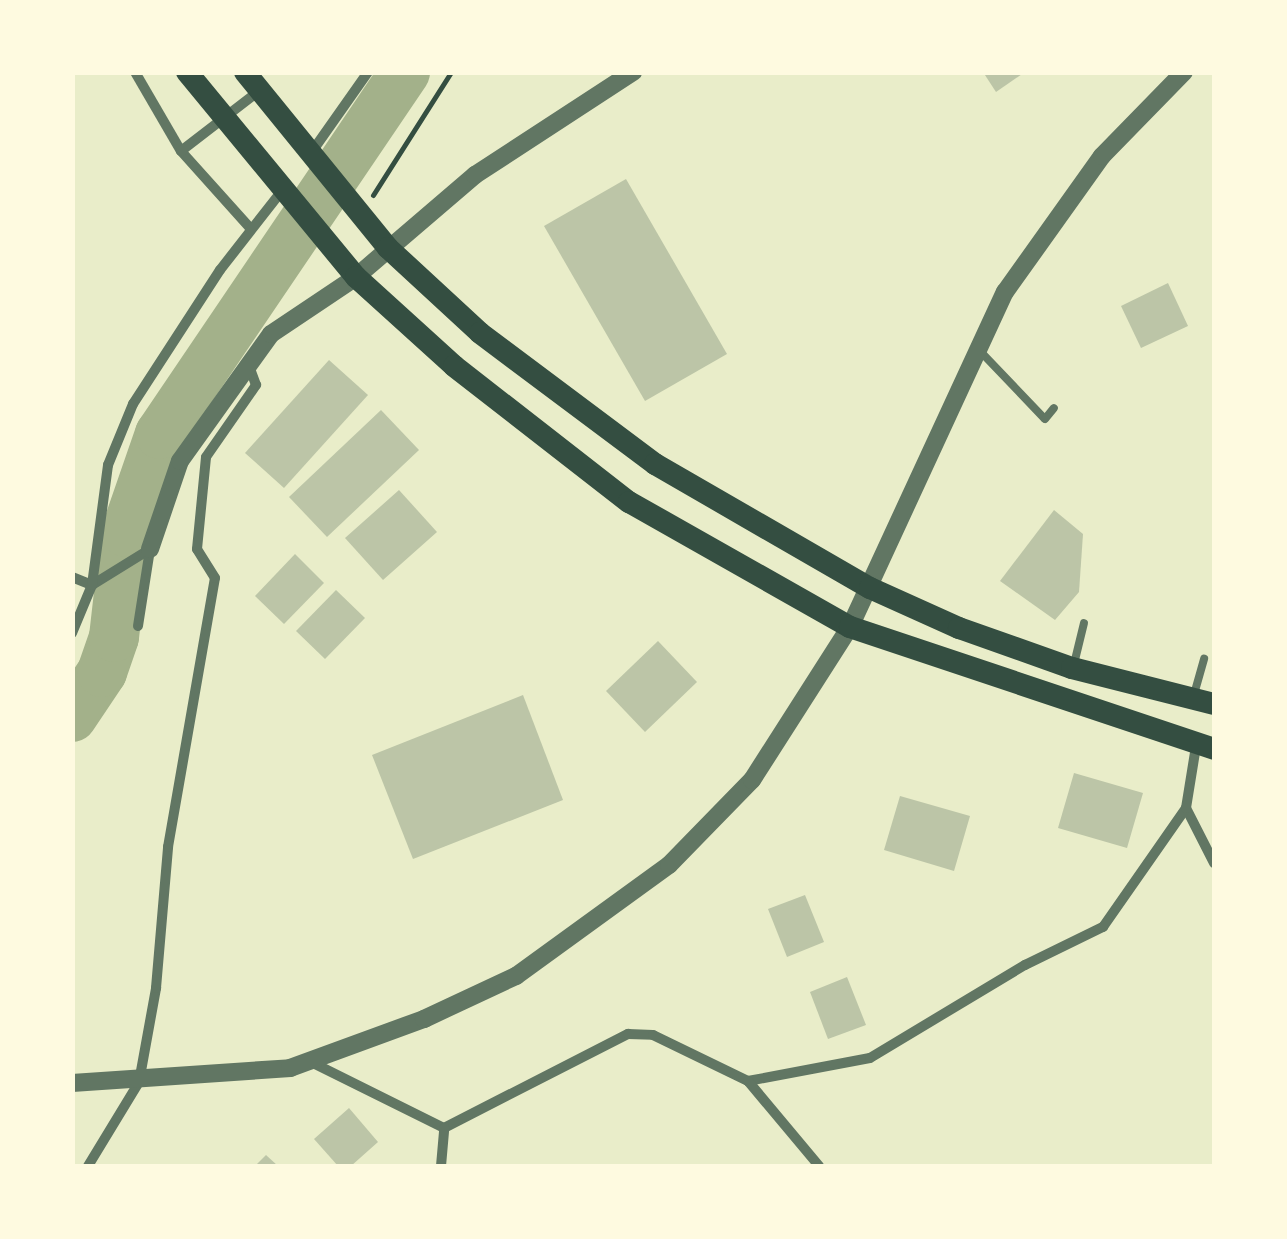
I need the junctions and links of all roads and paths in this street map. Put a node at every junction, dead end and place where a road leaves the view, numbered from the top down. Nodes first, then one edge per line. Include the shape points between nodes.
1 (135, 72) edge
2 (187, 72) edge
3 (368, 72) edge
4 (451, 72) edge
5 (633, 72) edge
6 (1184, 72) edge
7 (252, 82) edge
8 (224, 120) junction
9 (181, 151) junction
10 (310, 154) junction
11 (281, 192) junction
12 (361, 214) junction
13 (251, 229) junction
14 (388, 248) junction
15 (356, 277) junction
16 (979, 350) junction
17 (249, 364) junction
18 (1054, 408) dead end
19 (150, 548) junction
20 (72, 577) edge
21 (92, 584) junction
22 (870, 588) junction
23 (1084, 623) dead end
24 (138, 626) dead end
25 (850, 627) junction
26 (72, 633) edge
27 (1204, 659) dead end
28 (1072, 668) junction
29 (1204, 702) edge
30 (1205, 747) edge
31 (1186, 808) junction
32 (1214, 863) edge
33 (310, 1061) junction
34 (748, 1081) junction
35 (139, 1082) junction
36 (72, 1083) edge
37 (444, 1128) junction
38 (88, 1166) edge
39 (441, 1166) edge
40 (819, 1166) edge

1 - 9 street
2 - 8 highway
3 - 10 street
4 - 12 path
5 - 14 street via 475,175
6 - 16 street via 1102,156 1006,292
7 - 8 street
7 - 10 highway
8 - 9 street
8 - 11 highway
9 - 13 street
10 - 12 highway
11 - 13 street
11 - 15 highway
12 - 14 highway
13 - 21 street via 133,404 108,465
14 - 15 street
14 - 22 highway via 480,332 656,464
15 - 17 street via 271,334
15 - 25 highway via 454,366 629,502
16 - 18 lane via 1045,419
16 - 22 street
17 - 19 street via 180,461
17 - 35 street via 256,385 206,457 197,549 216,578 168,847 156,988
19 - 21 street
19 - 24 street
20 - 21 street
21 - 26 street
22 - 25 street
22 - 28 highway
23 - 28 lane
25 - 30 highway
25 - 33 street via 752,780 669,865 516,976
27 - 29 lane
28 - 29 highway
30 - 31 street
31 - 32 street
31 - 34 street via 1103,927 1024,965 870,1058
33 - 35 street
33 - 37 street
34 - 37 street via 653,1035 628,1034
34 - 40 street
35 - 36 street
35 - 38 street
37 - 39 street

